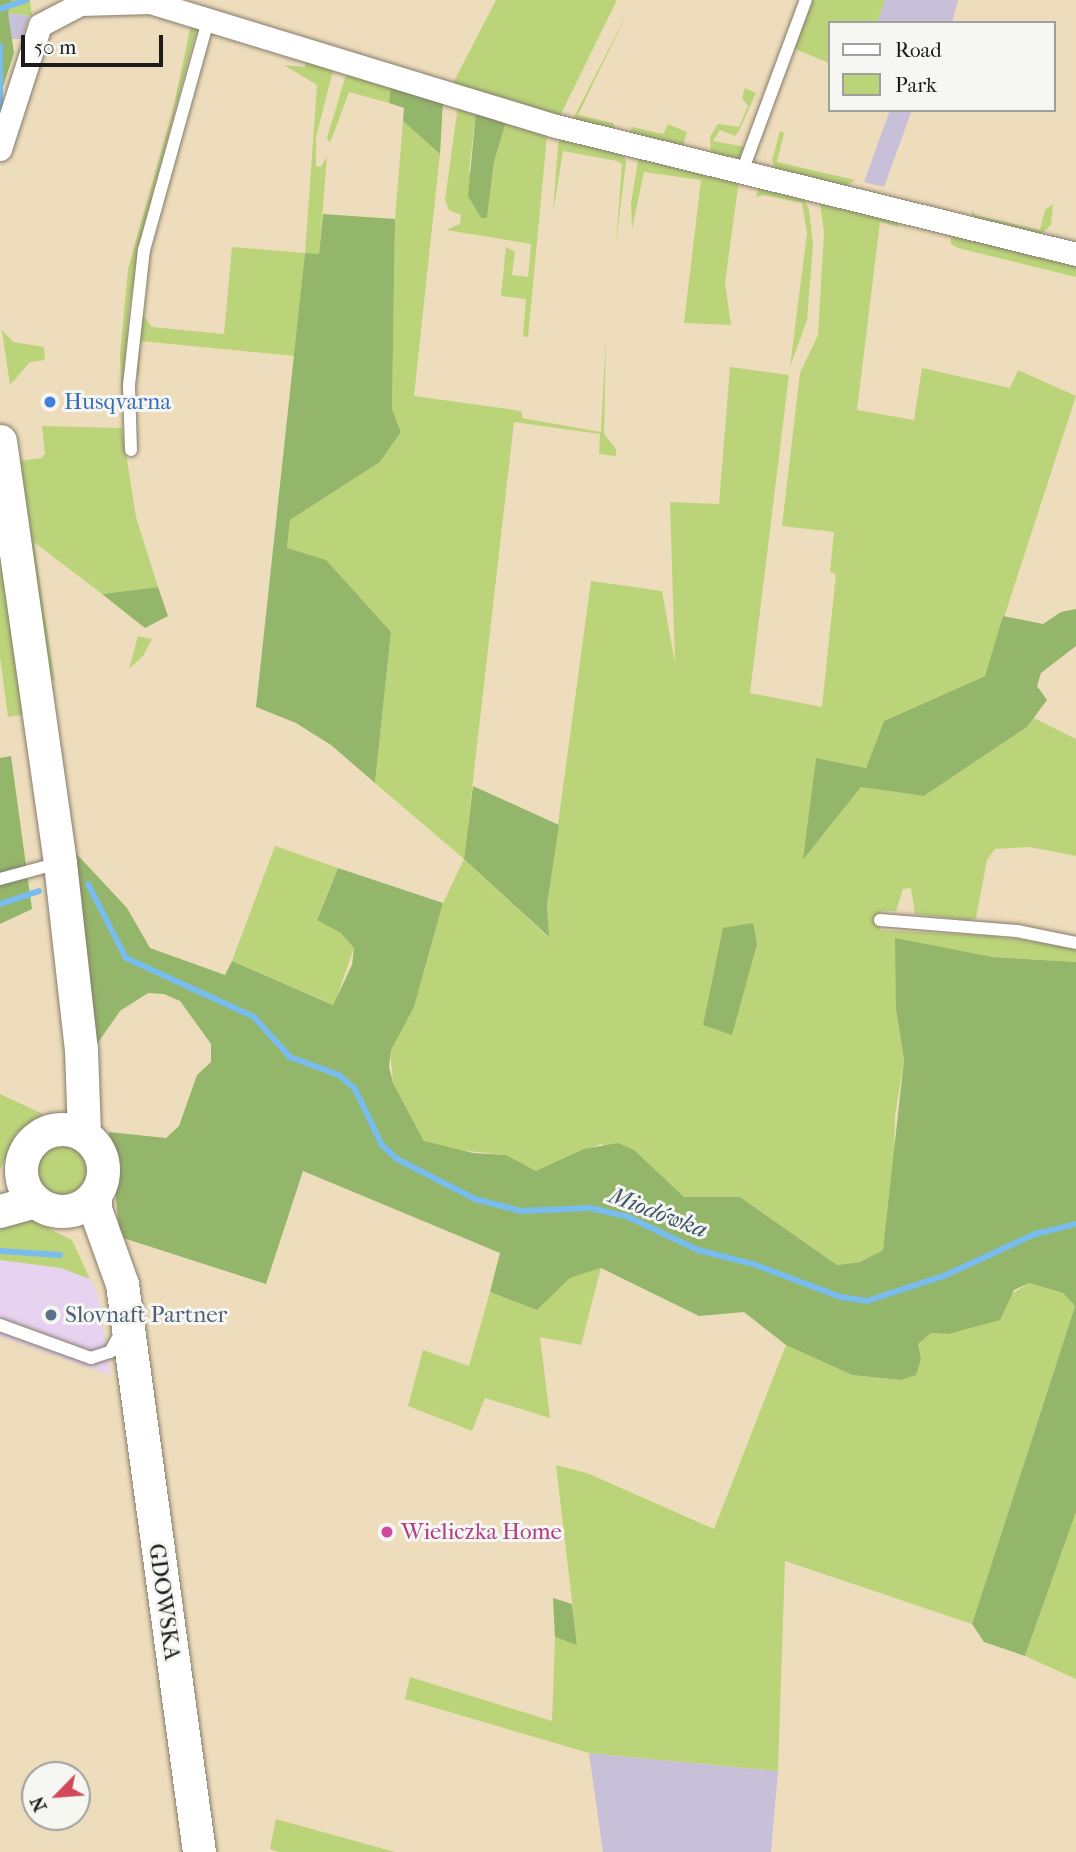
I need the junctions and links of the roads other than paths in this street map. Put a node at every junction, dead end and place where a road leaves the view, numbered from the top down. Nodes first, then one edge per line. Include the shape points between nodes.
1 (806, 0) edge
2 (66, 4) edge
3 (209, 17) junction
4 (0, 149) edge
5 (743, 169) junction
6 (1076, 254) edge
7 (0, 441) edge
8 (131, 450) dead end
9 (60, 863) junction
10 (0, 879) edge
11 (880, 920) dead end
12 (1076, 943) edge
13 (76, 1011) junction
14 (49, 1130) junction
15 (85, 1135) junction
16 (21, 1162) junction
17 (0, 1189) edge
18 (95, 1195) junction
19 (47, 1206) junction
20 (0, 1211) edge
21 (120, 1320) junction
22 (0, 1325) edge
23 (129, 1353) junction
24 (199, 1852) edge

1 - 5 lane
2 - 3 street via 150,2
2 - 4 street via 40,25 34,36
3 - 5 street via 555,126
3 - 8 lane via 144,250 129,385
5 - 6 street
7 - 9 main road
9 - 10 lane
9 - 13 main road
11 - 12 lane via 1017,931
13 - 14 main road via 62,1097
13 - 15 main road
14 - 15 main road via 67,1128
14 - 16 main road via 30,1142
15 - 18 main road via 95,1144 103,1169
16 - 17 main road
16 - 19 main road via 23,1183
18 - 19 main road via 80,1207
18 - 23 main road, GDOWSKA via 102,1231 122,1284
19 - 20 main road
19 - 21 main road, GDOWSKA via 85,1240 104,1271
21 - 22 lane via 120,1339 101,1358
21 - 23 main road, GDOWSKA
23 - 24 main road, GDOWSKA

